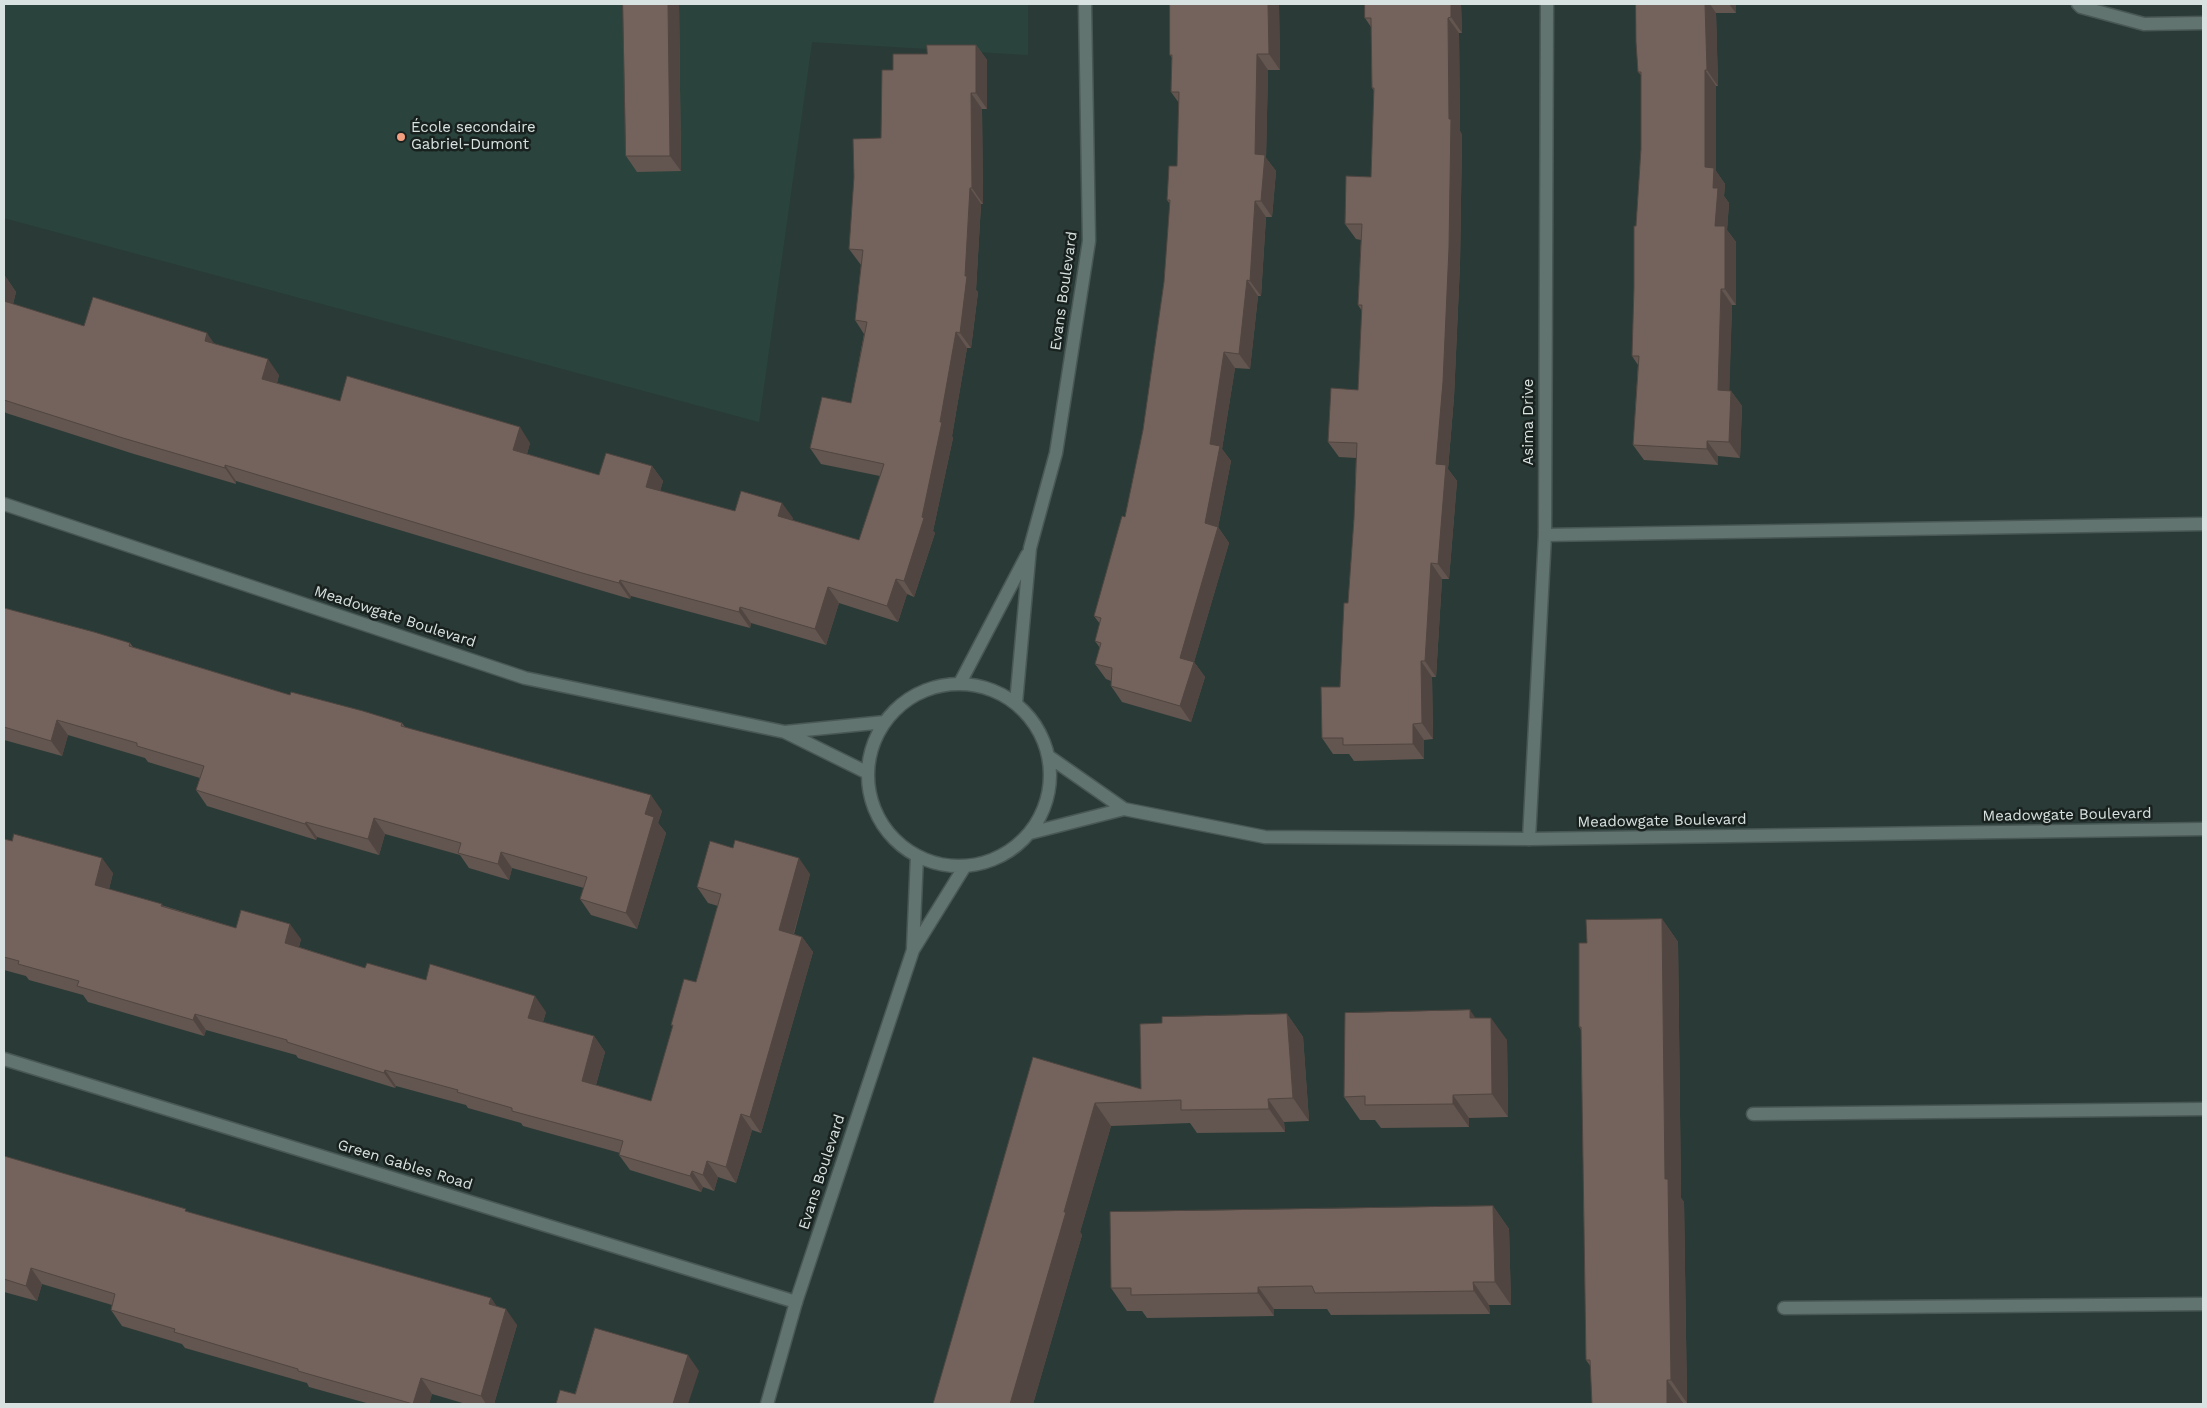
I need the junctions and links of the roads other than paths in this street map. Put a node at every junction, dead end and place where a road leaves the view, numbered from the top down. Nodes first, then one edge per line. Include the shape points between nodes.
1 (1084, 4) edge
2 (1547, 4) edge
3 (2078, 4) edge
4 (2203, 23) edge
5 (4, 504) edge
6 (2203, 524) edge
7 (1545, 535) junction
8 (1030, 548) junction
9 (960, 683) junction
10 (1016, 703) junction
11 (885, 722) junction
12 (784, 732) junction
13 (1048, 756) junction
14 (868, 773) junction
15 (1124, 809) junction
16 (2203, 829) edge
17 (1030, 832) junction
18 (1529, 839) junction
19 (917, 856) junction
20 (965, 866) junction
21 (913, 950) junction
22 (4, 1059) edge
23 (2203, 1109) edge
24 (1753, 1114) dead end
25 (796, 1302) junction
26 (2203, 1304) edge
27 (1784, 1308) dead end
28 (767, 1404) edge

1 - 8 street, Evans Boulevard via 1089,241 1056,453
2 - 7 street, Asima Drive
3 - 4 street via 2144,24
5 - 12 street, Meadowgate Boulevard via 525,678
6 - 7 street
7 - 18 street, Asima Drive
8 - 9 street, Evans Boulevard
8 - 10 street, Evans Boulevard
9 - 10 street via 989,688
9 - 11 street via 932,688 906,701
10 - 13 street via 1037,727
11 - 12 street, Meadowgate Boulevard
11 - 14 street via 872,748
12 - 14 street, Meadowgate Boulevard
13 - 15 street, Meadowgate Boulevard
13 - 17 street via 1050,787 1043,811
14 - 19 street via 871,798 881,821 896,841
15 - 17 street, Meadowgate Boulevard
15 - 18 street, Meadowgate Boulevard via 1265,837
16 - 18 street, Meadowgate Boulevard
17 - 20 street via 1012,850 990,861
19 - 20 street via 941,864
19 - 21 street, Evans Boulevard
20 - 21 street, Evans Boulevard
21 - 25 street, Evans Boulevard
22 - 25 street, Green Gables Road
23 - 24 street
25 - 28 street, Evans Boulevard
26 - 27 street

